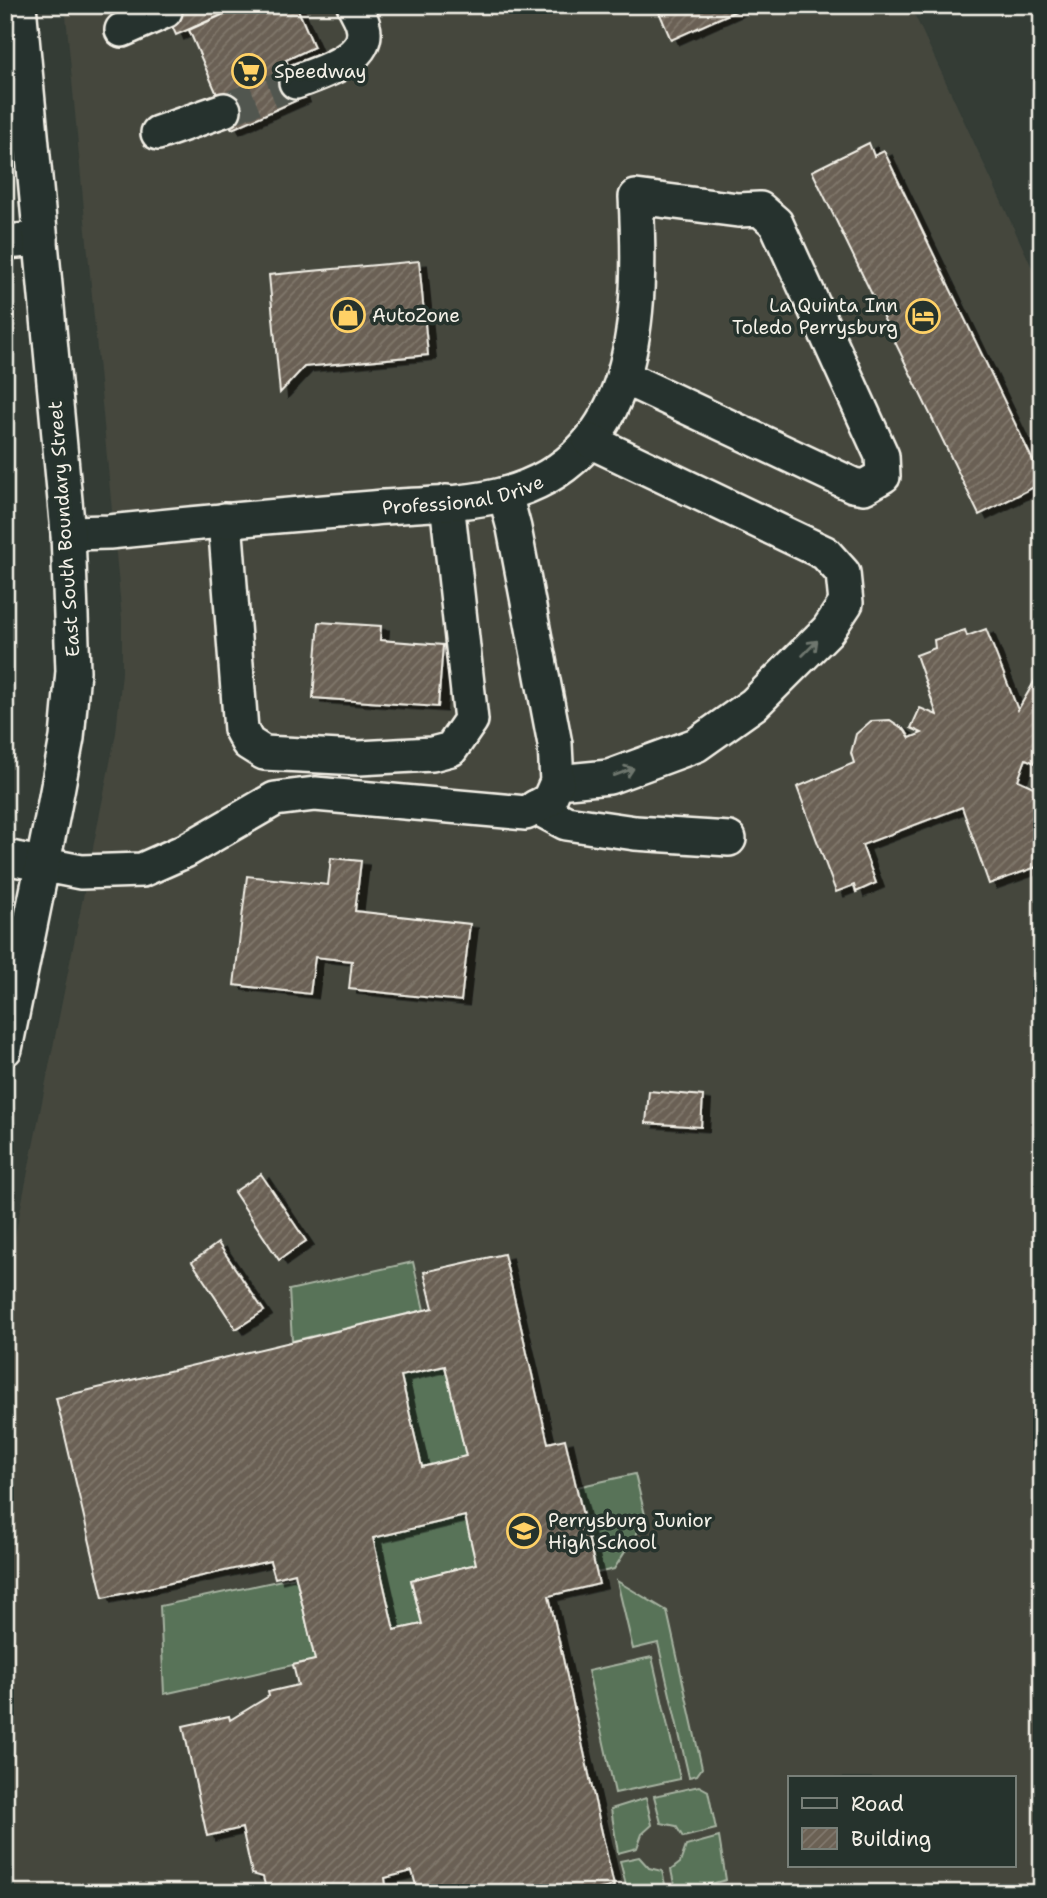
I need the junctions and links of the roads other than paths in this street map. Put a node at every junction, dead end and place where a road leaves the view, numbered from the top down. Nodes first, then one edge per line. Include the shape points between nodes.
1 (19, 5) edge
2 (354, 5) edge
3 (165, 11) dead end
4 (122, 30) dead end
5 (296, 82) tunnel mouth
6 (224, 110) tunnel mouth
7 (158, 133) dead end
8 (41, 239) junction
9 (5, 242) edge
10 (623, 377) junction
11 (590, 441) junction
12 (505, 494) junction
13 (447, 502) junction
14 (225, 520) junction
15 (68, 533) junction
16 (547, 795) junction
17 (729, 839) dead end
18 (5, 857) edge
19 (44, 865) junction
20 (5, 1049) edge

1 - 8 street, East South Boundary Street
2 - 5 street via 364,27 363,41 350,59
3 - 4 street
6 - 7 street
8 - 9 street
8 - 15 street, East South Boundary Street
10 - 10 street, Professional Drive via 636,322 640,272 636,197 760,209 776,223 882,456 883,476 864,487 853,485
10 - 11 street, Professional Drive via 610,410
11 - 12 street, Professional Drive via 557,471
16 -> 11 street via 696,745 754,704 828,630 846,603 843,573 825,553
12 - 13 street, Professional Drive
12 - 16 street via 552,731
13 - 14 street, Professional Drive
13 - 14 street via 471,720 451,749 432,754 359,758 264,753 248,743 241,730
14 - 15 street, Professional Drive
15 - 19 street, East South Boundary Street via 73,671
16 - 17 street via 566,823
16 - 19 street via 526,813 315,794 275,799 142,870 81,873
18 - 19 street
19 - 20 street, East South Boundary Street

